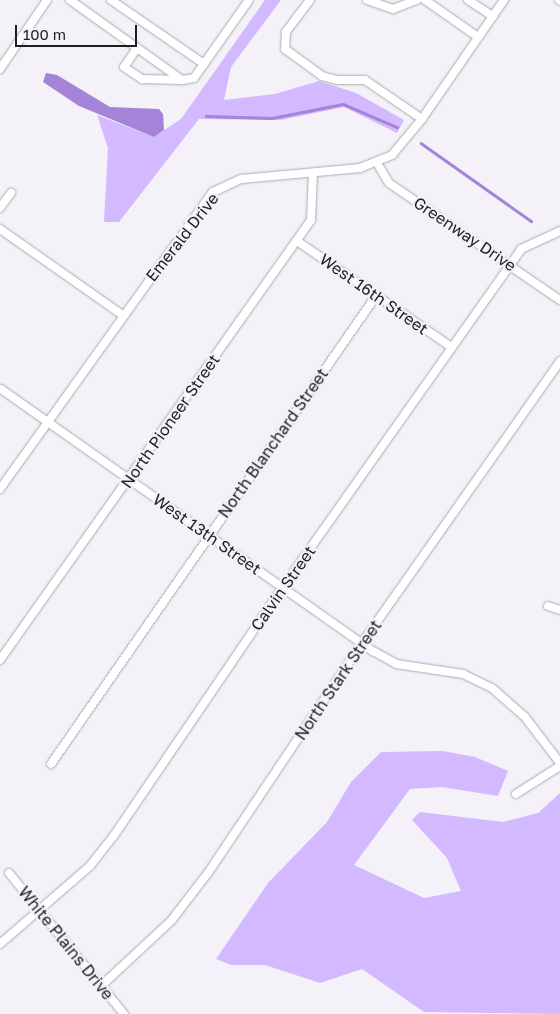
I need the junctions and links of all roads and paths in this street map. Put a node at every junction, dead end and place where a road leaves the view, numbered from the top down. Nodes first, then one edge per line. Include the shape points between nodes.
1 (47, 0) edge
2 (70, 0) edge
3 (111, 0) edge
4 (249, 0) edge
5 (310, 0) edge
6 (367, 0) edge
7 (417, 0) edge
8 (425, 0) edge
9 (468, 0) edge
10 (504, 0) edge
11 (493, 16) junction
12 (478, 37) junction
13 (137, 48) junction
14 (204, 64) junction
15 (0, 69) edge
16 (182, 80) junction
17 (422, 118) junction
18 (376, 163) junction
19 (313, 173) junction
20 (10, 193) dead end
21 (0, 208) edge
22 (0, 229) edge
23 (560, 232) edge
24 (297, 241) junction
25 (510, 265) junction
26 (376, 296) junction
27 (560, 300) edge
28 (124, 316) junction
29 (452, 347) junction
30 (560, 361) edge
31 (1, 389) edge
32 (48, 422) junction
33 (130, 479) junction
34 (0, 488) edge
35 (209, 535) junction
36 (283, 587) junction
37 (548, 606) dead end
38 (560, 610) edge
39 (362, 643) junction
40 (0, 660) edge
41 (51, 764) dead end
42 (560, 765) edge
43 (516, 794) dead end
44 (9, 873) dead end
45 (40, 911) junction
46 (0, 944) edge
47 (101, 986) junction
48 (124, 1014) edge

1 - 15 street
2 - 13 street
3 - 14 street
4 - 14 street
5 - 17 street via 286,32 285,48 322,76 337,80 365,80
6 - 7 street via 393,9
8 - 12 street
9 - 11 street
10 - 11 street, Emerald Drive
11 - 12 street, Emerald Drive
12 - 17 street, Emerald Drive
13 - 16 street
13 - 16 street via 124,67 142,79
14 - 16 street via 194,78
17 - 18 street, Emerald Drive via 392,155
18 - 19 street, Emerald Drive
18 - 25 street, Greenway Drive via 389,183
19 - 24 street, North Pioneer Street via 311,220
19 - 28 street, Emerald Drive via 261,175 213,192
20 - 21 street
22 - 28 street
23 - 25 street, Calvin Street via 529,242
24 - 26 street, West 16th Street
24 - 33 street, North Pioneer Street
25 - 27 street, Greenway Drive
25 - 29 street, Calvin Street
26 - 29 street, West 16th Street
26 - 35 street, North Blanchard Street
28 - 32 street, Emerald Drive
29 - 36 street, Calvin Street
30 - 39 street, North Stark Street
31 - 32 street, West 13th Street
32 - 33 street, West 13th Street
32 - 34 street, Emerald Drive
33 - 35 street, West 13th Street
33 - 40 street, North Pioneer Street
35 - 36 street, West 13th Street
35 - 41 street, North Blanchard Street
36 - 39 street, West 13th Street
36 - 45 street, Calvin Street via 113,837 90,866
37 - 38 street
39 - 42 street, West 13th Street via 396,664 463,674 492,688 525,718
39 - 47 street, North Stark Street via 188,900 139,953
42 - 43 street
44 - 45 street, White Plains Drive
45 - 46 street, Calvin Street
45 - 47 street, White Plains Drive
47 - 48 street, White Plains Drive

